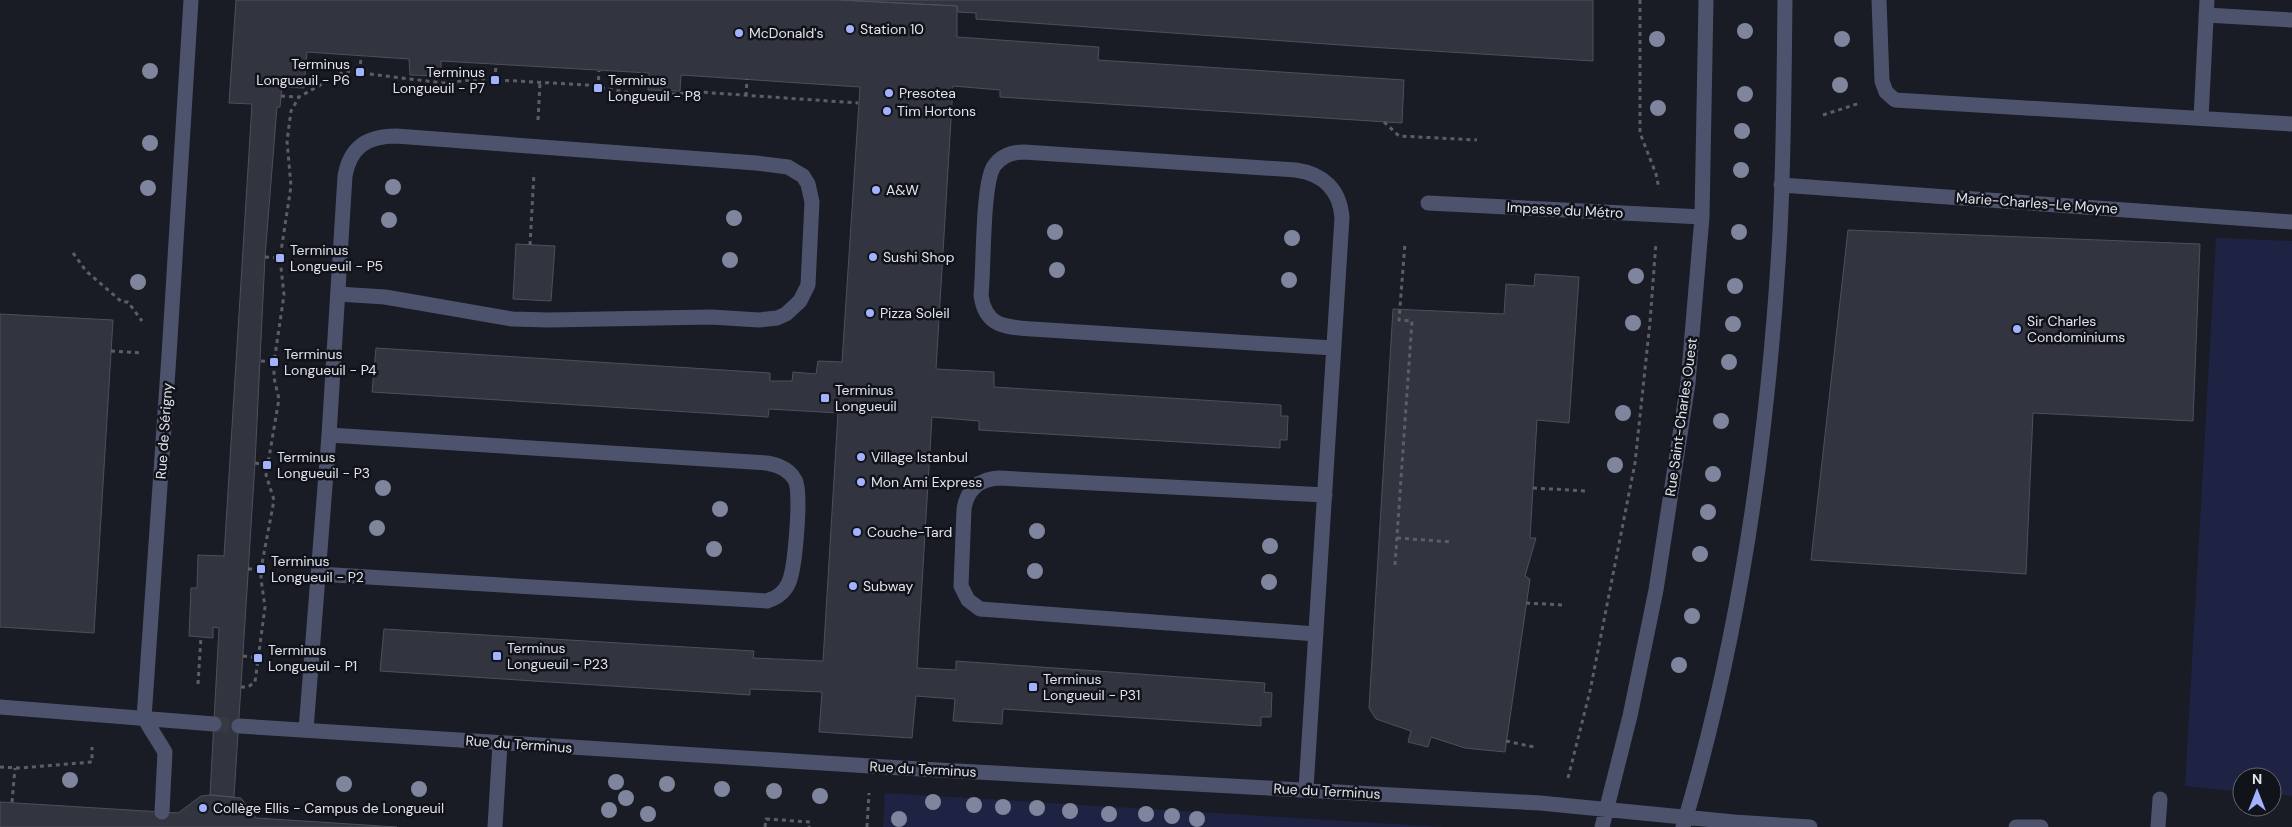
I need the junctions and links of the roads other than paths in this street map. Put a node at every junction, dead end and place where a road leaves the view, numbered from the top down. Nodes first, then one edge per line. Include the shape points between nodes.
1 (191, 0) edge
2 (1706, 0) edge
3 (1785, 0) edge
4 (1879, 0) edge
5 (2207, 7) edge
6 (2292, 20) edge
7 (2201, 118) junction
8 (2292, 124) edge
9 (1781, 185) junction
10 (1428, 202) dead end
11 (1702, 217) junction
12 (2292, 222) edge
13 (338, 294) junction
14 (1333, 348) junction
15 (329, 435) junction
16 (1324, 495) junction
17 (318, 574) junction
18 (1316, 634) junction
19 (0, 708) edge
20 (144, 718) junction
21 (214, 724) tunnel mouth
22 (239, 726) tunnel mouth
23 (306, 730) junction
24 (500, 744) junction
25 (1306, 789) junction
26 (2160, 799) dead end
27 (1607, 810) junction
28 (162, 812) dead end
29 (1685, 822) edge
30 (495, 827) edge
31 (1602, 827) edge
32 (1810, 827) edge
33 (2016, 827) edge
34 (2041, 827) edge
35 (2158, 827) edge

1 - 20 street, Rue de Sérigny
2 - 11 street, Rue Saint-Charles Ouest
3 - 9 street
4 - 7 street via 1882,81 1886,92 1896,100
5 - 6 street
5 - 7 street
7 - 8 street
9 - 12 street, Marie-Charles-Le Moyne
9 - 29 street via 1768,381 1751,514 1721,675
10 - 11 street, Impasse du Métro
11 - 27 street, Rue Saint-Charles Ouest via 1688,383 1675,471 1644,651
13 - 13 street via 385,297 512,319 777,318 794,308 808,285 811,192 803,176 782,166 381,136 356,150 346,167
13 - 15 street
14 - 14 street via 1341,208 1334,190 1318,176 1296,170 1024,152 1007,155 994,166 988,185 981,295 989,317 1002,326
14 - 16 street
15 - 17 street
15 - 17 street via 767,463 791,474 796,481 799,498 790,581 781,594 767,601
16 - 18 street
16 - 18 street via 999,478 974,486 965,500 964,509 961,586 968,600 980,609
17 - 23 street
18 - 25 street
19 - 20 street
20 - 21 street
20 - 28 street via 165,752
22 - 23 street, Rue du Terminus
23 - 24 street, Rue du Terminus
24 - 25 street, Rue du Terminus
24 - 30 street
25 - 27 street, Rue du Terminus
26 - 35 street
27 - 29 street, Rue du Terminus
27 - 31 street, Rue Saint-Charles Ouest
29 - 32 street, Rue du Terminus
33 - 34 street

